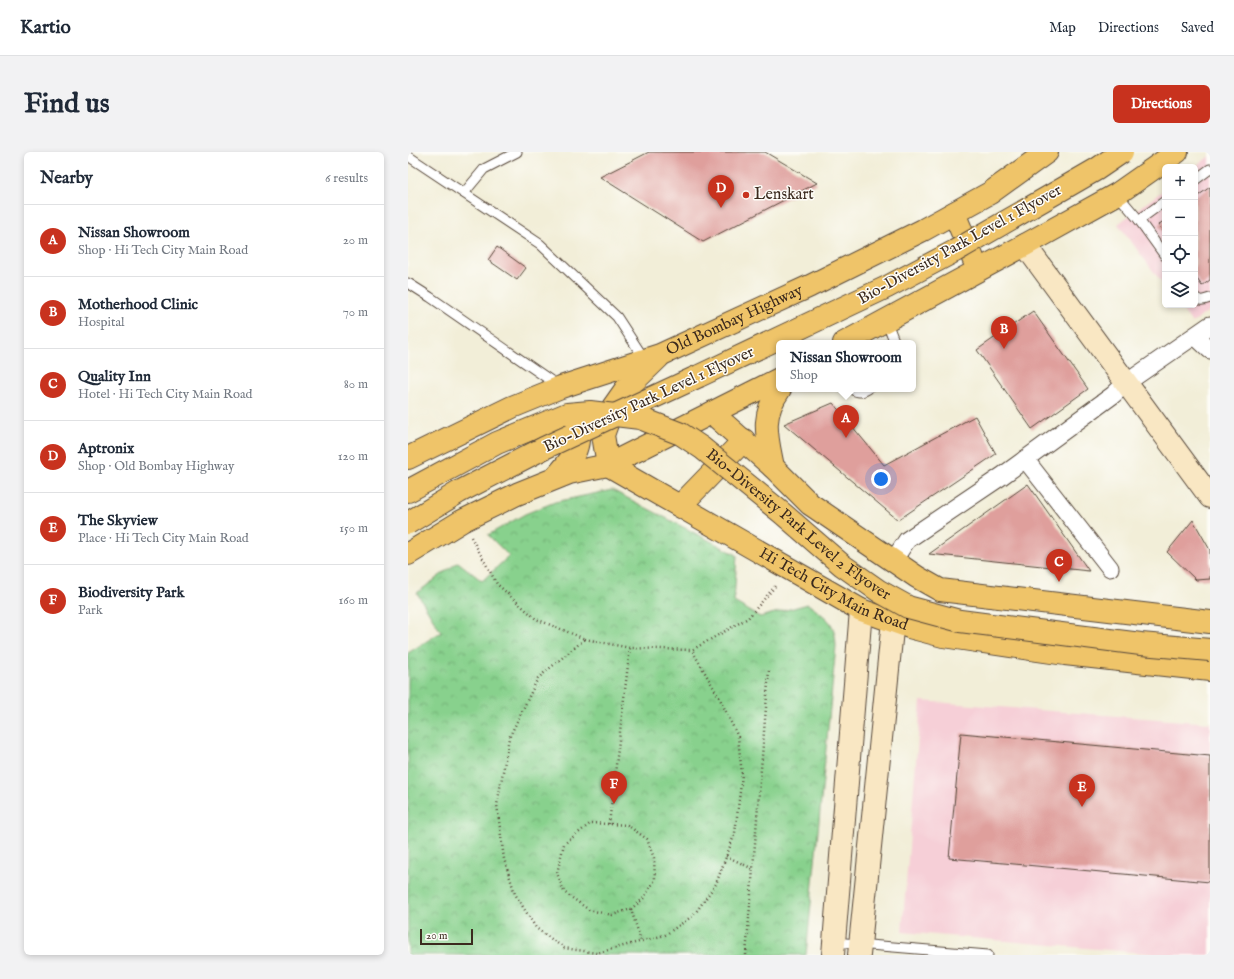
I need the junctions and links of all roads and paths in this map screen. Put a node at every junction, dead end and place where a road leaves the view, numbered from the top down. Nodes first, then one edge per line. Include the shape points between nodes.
1 (517, 152) edge
2 (1122, 152) edge
3 (1177, 152) edge
4 (1045, 153) edge
5 (408, 156) edge
6 (1210, 168) edge
7 (1198, 178) edge
8 (464, 193) junction
9 (1117, 194) junction
10 (1162, 204) edge
11 (954, 213) junction
12 (1139, 220) junction
13 (1025, 246) junction
14 (1162, 252) edge
15 (978, 270) junction
16 (408, 283) edge
17 (1210, 298) edge
18 (1198, 299) edge
19 (886, 320) junction
20 (1210, 325) edge
21 (1195, 336) junction
22 (849, 340) edge
23 (894, 340) edge
24 (1210, 350) edge
25 (652, 358) junction
26 (776, 381) edge
27 (1126, 383) junction
28 (561, 387) junction
29 (778, 392) edge
30 (712, 413) junction
31 (744, 440) junction
32 (408, 458) edge
33 (1025, 459) junction
34 (608, 465) junction
35 (773, 467) junction
36 (555, 478) junction
37 (408, 491) edge
38 (1210, 497) edge
39 (680, 506) junction
40 (462, 521) junction
41 (408, 523) edge
42 (408, 554) edge
43 (894, 561) junction
44 (1110, 568) dead end
45 (791, 569) junction
46 (861, 610) junction
47 (893, 620) junction
48 (1210, 622) edge
49 (585, 639) junction
50 (630, 648) junction
51 (692, 650) junction
52 (1210, 650) edge
53 (769, 670) dead end
54 (1210, 670) edge
55 (609, 824) junction
56 (726, 856) junction
57 (753, 870) junction
58 (631, 909) junction
59 (641, 941) junction
60 (833, 948) edge
61 (860, 949) edge
62 (746, 955) edge
63 (988, 955) edge

1 - 8 lane via 484,169
2 - 41 main road, Bio-Diversity Park Level 1 Flyover, bridge via 955,252 887,287 544,448 459,492
3 - 9 main road
4 - 11 main road, Old Bombay Highway via 990,192
5 - 8 lane
6 - 7 lane
8 - 25 lane via 540,244 617,317
9 - 12 lane
9 - 13 main road
10 - 12 lane
11 - 15 main road
11 - 25 main road, Old Bombay Highway via 810,286
12 - 14 lane
13 - 15 main road
13 - 27 street
15 - 19 main road
16 - 28 lane
17 - 18 lane via 1204,301
19 - 22 main road
19 - 23 lane
20 - 21 street
21 - 24 street
21 - 27 street
25 - 28 main road, Old Bombay Highway
25 - 34 main road via 613,407 603,435
26 - 30 main road
27 - 33 street
27 - 38 street
28 - 32 main road, Old Bombay Highway via 512,407
28 - 36 main road via 572,407 579,438 571,460
29 - 35 main road via 768,413 766,432
30 - 31 main road
30 - 34 main road
31 - 35 main road
31 - 39 main road
33 - 43 street via 907,540
33 - 44 street
34 - 36 main road
34 - 39 main road, Hi Tech City Main Road
35 - 43 main road via 810,504
36 - 40 main road
37 - 52 main road, Bio-Diversity Park Level 2 Flyover, bridge via 497,443 567,414 590,412 640,418 681,434 702,448 842,565 879,591 908,607 960,621
39 - 45 main road, Hi Tech City Main Road
40 - 42 main road
40 - 49 path via 497,584 536,619
43 - 48 main road via 940,590
45 - 46 main road, Hi Tech City Main Road
45 - 51 path via 748,618
46 - 47 main road, Hi Tech City Main Road
46 - 60 street
47 - 54 main road, Hi Tech City Main Road via 942,636 1065,654
47 - 61 street
49 - 50 path
49 - 59 path via 538,678 509,738 497,805 504,859 516,894 536,928 564,948 597,953
50 - 51 path
50 - 55 path
51 - 56 path via 738,737 742,775 735,833
53 - 57 path
55 - 58 path via 627,826 647,839 654,858 655,880 643,899
55 - 58 path via 591,823 564,844 557,873 564,892 589,910 612,915
56 - 57 path
56 - 59 path via 716,884 694,915 665,935
57 - 62 path
58 - 59 path
60 - 61 lane
61 - 63 lane

